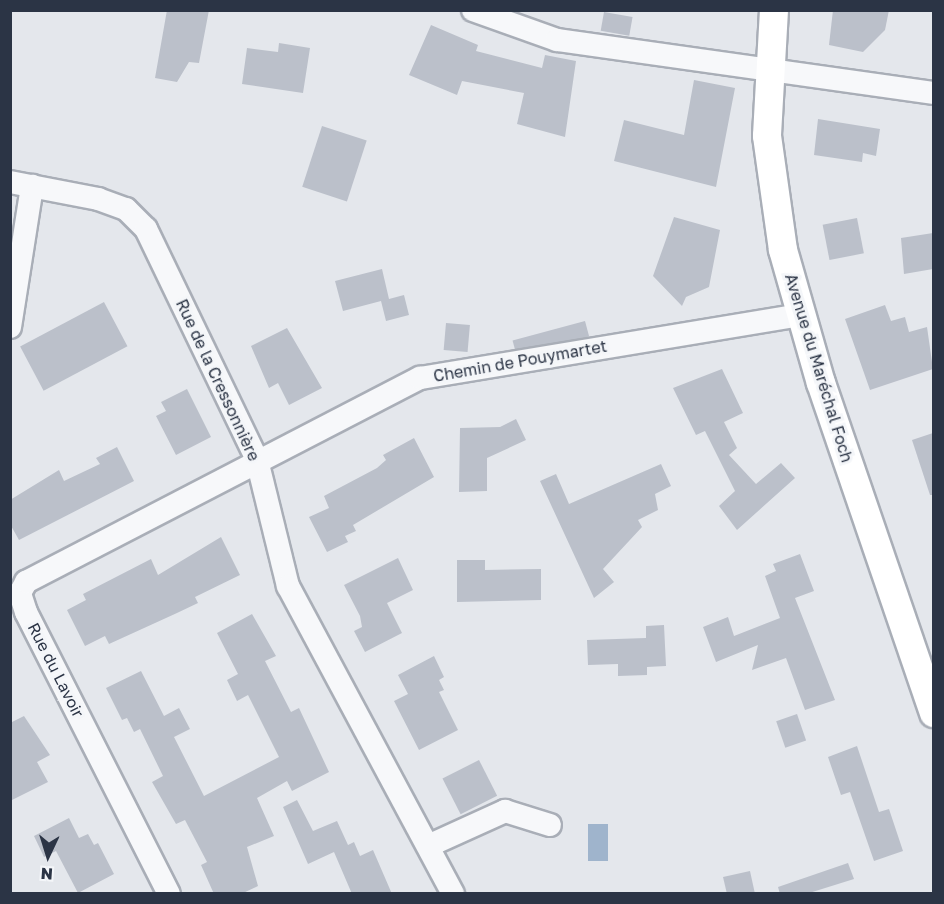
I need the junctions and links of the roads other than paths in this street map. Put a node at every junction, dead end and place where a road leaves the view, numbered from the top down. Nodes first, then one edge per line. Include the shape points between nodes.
1 (473, 10) edge
2 (774, 10) edge
3 (768, 73) junction
4 (933, 93) edge
5 (22, 184) edge
6 (801, 315) junction
7 (10, 327) edge
8 (257, 460) junction
9 (933, 713) edge
10 (550, 825) dead end
11 (428, 846) junction
12 (169, 894) edge
13 (453, 894) edge

1 - 3 street via 557,40
2 - 3 main road, Avenue du Maréchal Foch
3 - 4 street
3 - 6 main road, Avenue du Maréchal Foch via 772,197
5 - 7 street
5 - 8 street, Rue de la Cressonnière via 126,208 146,229
6 - 8 street, Chemin de Pouymartet via 420,378
6 - 9 main road, Avenue du Maréchal Foch
8 - 11 street, Rue de la Cressonnière via 288,586
8 - 12 street, Rue du Lavoir via 26,582 20,593
10 - 11 street via 505,811
11 - 13 street, Rue de la Cressonnière

